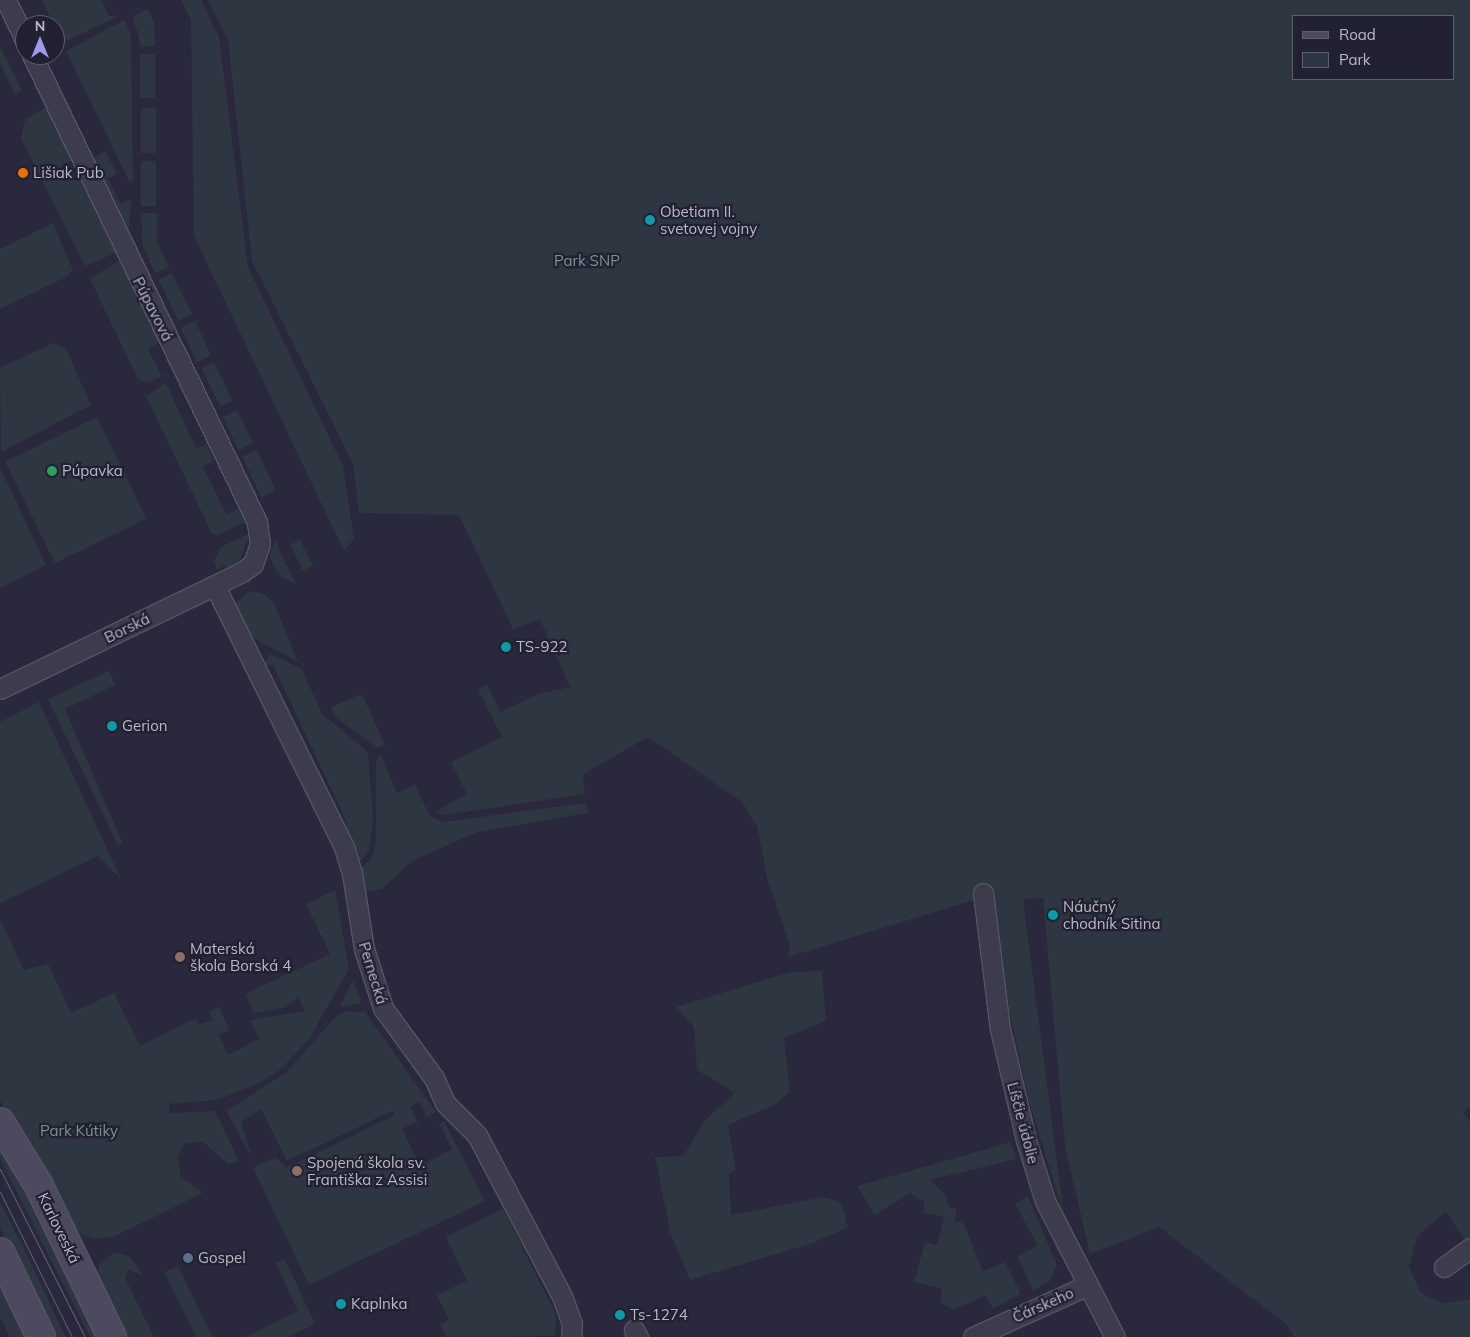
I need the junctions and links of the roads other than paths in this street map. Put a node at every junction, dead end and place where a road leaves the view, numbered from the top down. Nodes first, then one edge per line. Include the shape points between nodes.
1 (6, 0) edge
2 (15, 19) edge
3 (37, 65) edge
4 (253, 564) joint
5 (215, 586) junction
6 (0, 689) edge
7 (983, 893) dead end
8 (0, 1122) edge
9 (1470, 1248) edge
10 (0, 1252) edge
11 (1444, 1267) dead end
12 (1086, 1286) junction
13 (1006, 1330) edge
14 (41, 1337) edge
15 (112, 1337) edge
16 (571, 1337) edge
17 (973, 1337) edge
18 (1115, 1337) edge

1 - 2 street
3 - 4 street, Púpavová via 257,522 260,544
4 - 5 street, Borská
5 - 6 street, Borská
5 - 16 street, Pernecká via 344,847 352,873 364,949 383,1008 434,1078 445,1103 476,1135 562,1296 572,1324
7 - 12 street, Líščie údolie via 1000,1028 1026,1140 1045,1201
8 - 15 main road, Karloveská via 38,1184
9 - 11 street
10 - 14 main road
12 - 13 street, Čárskeho
12 - 18 street, Líščie údolie
13 - 17 street, Čárskeho

